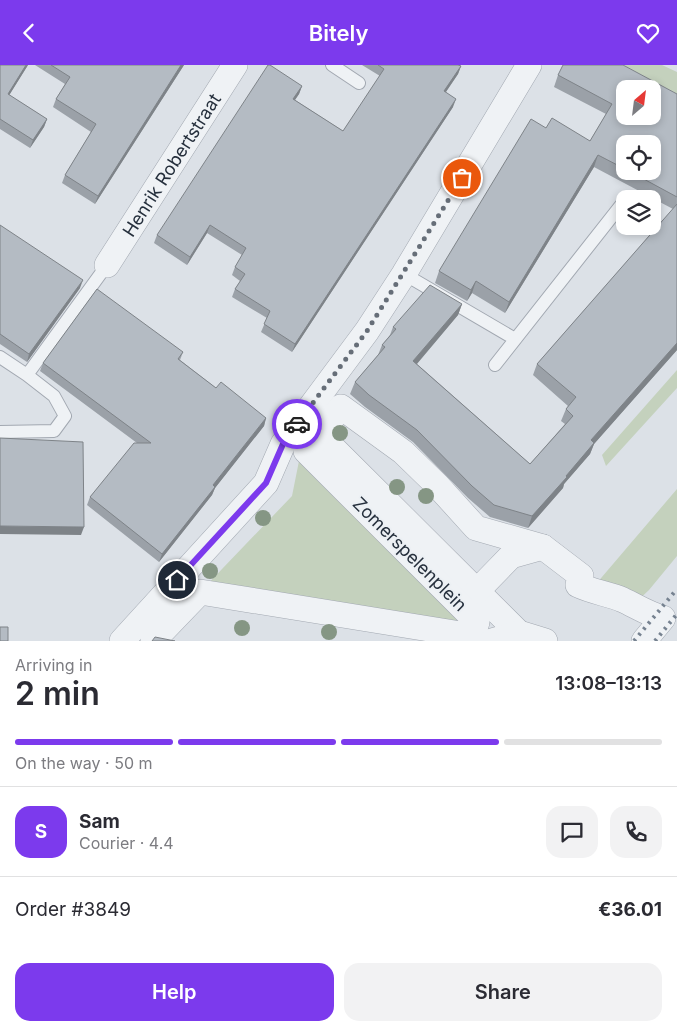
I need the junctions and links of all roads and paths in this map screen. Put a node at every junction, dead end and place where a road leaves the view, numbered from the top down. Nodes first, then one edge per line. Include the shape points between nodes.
1 (235, 65) edge
2 (332, 65) edge
3 (529, 65) edge
4 (360, 83) dead end
5 (616, 211) edge
6 (108, 265) joint
7 (404, 274) junction
8 (515, 339) junction
9 (0, 357) edge
10 (495, 365) dead end
11 (27, 375) junction
12 (311, 424) junction
13 (0, 432) edge
14 (543, 547) junction
15 (477, 591) junction
16 (152, 607) junction
17 (186, 607) junction
18 (670, 619) edge
19 (518, 637) edge
20 (122, 641) edge
21 (153, 641) edge
22 (431, 641) edge
23 (492, 641) edge
24 (545, 641) edge
25 (644, 641) edge

1 - 6 street, Henrik Robertstraat
2 - 4 lane
3 - 7 street
5 - 8 lane
6 - 11 lane
7 - 8 lane
7 - 12 street
8 - 10 lane
9 - 11 lane
11 - 13 lane via 54,396 65,416 54,431
12 - 14 street, Zomerspelenplein via 341,407 403,452 476,528
12 - 15 street, Zomerspelenplein
12 - 16 street via 283,444 266,483
12 - 17 street, Zomerspelenplein via 306,451 477,622 473,636 200,592
14 - 15 street, Zomerspelenplein via 511,556
14 - 18 street, Zomerspelenplein via 581,576 578,585
15 - 19 street, Zomerspelenplein
16 - 17 street
16 - 20 street
17 - 21 street, Zomerspelenplein
17 - 22 street
18 - 25 street, Zomerspelenplein
19 - 23 street
19 - 24 street, Zomerspelenplein

